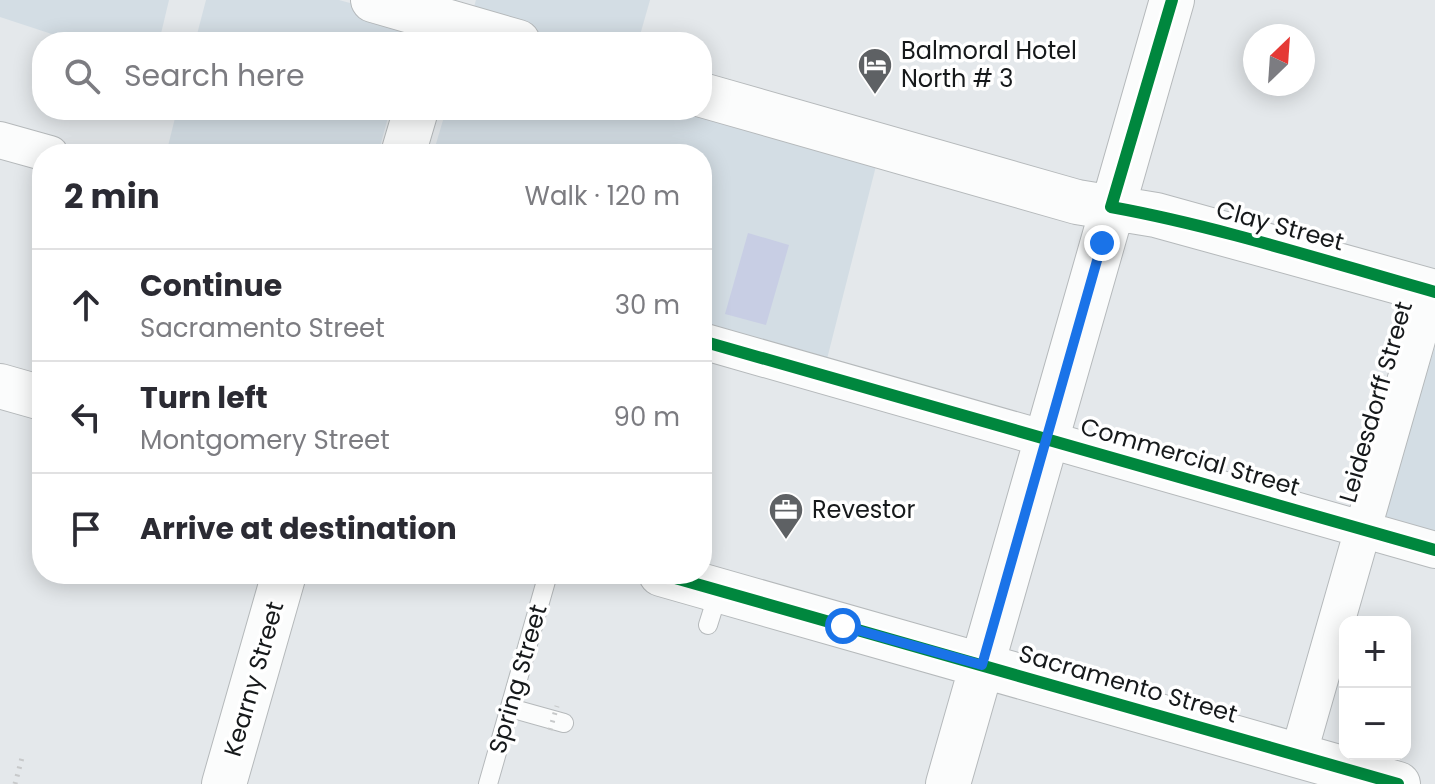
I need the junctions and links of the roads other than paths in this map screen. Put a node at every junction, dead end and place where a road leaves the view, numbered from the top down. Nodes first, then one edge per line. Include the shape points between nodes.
1 (373, 0) edge
2 (1161, 3) edge
3 (441, 21) edge
4 (481, 32) edge
5 (712, 98) edge
6 (413, 120) edge
7 (0, 140) edge
8 (406, 144) edge
9 (32, 149) edge
10 (1111, 207) junction
11 (1433, 291) edge
12 (712, 344) edge
13 (0, 386) edge
14 (32, 395) edge
15 (1046, 439) junction
16 (1362, 530) junction
17 (1435, 550) edge
18 (281, 584) edge
19 (545, 584) edge
20 (677, 584) edge
21 (982, 665) junction
22 (510, 708) junction
23 (557, 720) dead end
24 (1307, 767) edge
25 (224, 784) edge
26 (488, 784) edge
27 (948, 784) edge
28 (1398, 784) edge

1 - 3 street
2 - 10 street
3 - 4 street
5 - 10 street, Clay Street via 1077,202
6 - 8 street
7 - 9 street
10 - 11 street, Clay Street
10 - 15 street
11 - 16 street, Leidesdorff Street
12 - 15 street, Commercial Street
13 - 14 street
15 - 16 street, Commercial Street
15 - 21 street
16 - 17 street, Commercial Street
16 - 24 street, Leidesdorff Street
18 - 25 street, Kearny Street
19 - 22 lane, Spring Street
20 - 21 street, Sacramento Street via 714,608
21 - 24 street, Sacramento Street
21 - 27 street
22 - 23 lane
22 - 26 lane, Spring Street
24 - 28 street, Sacramento Street

